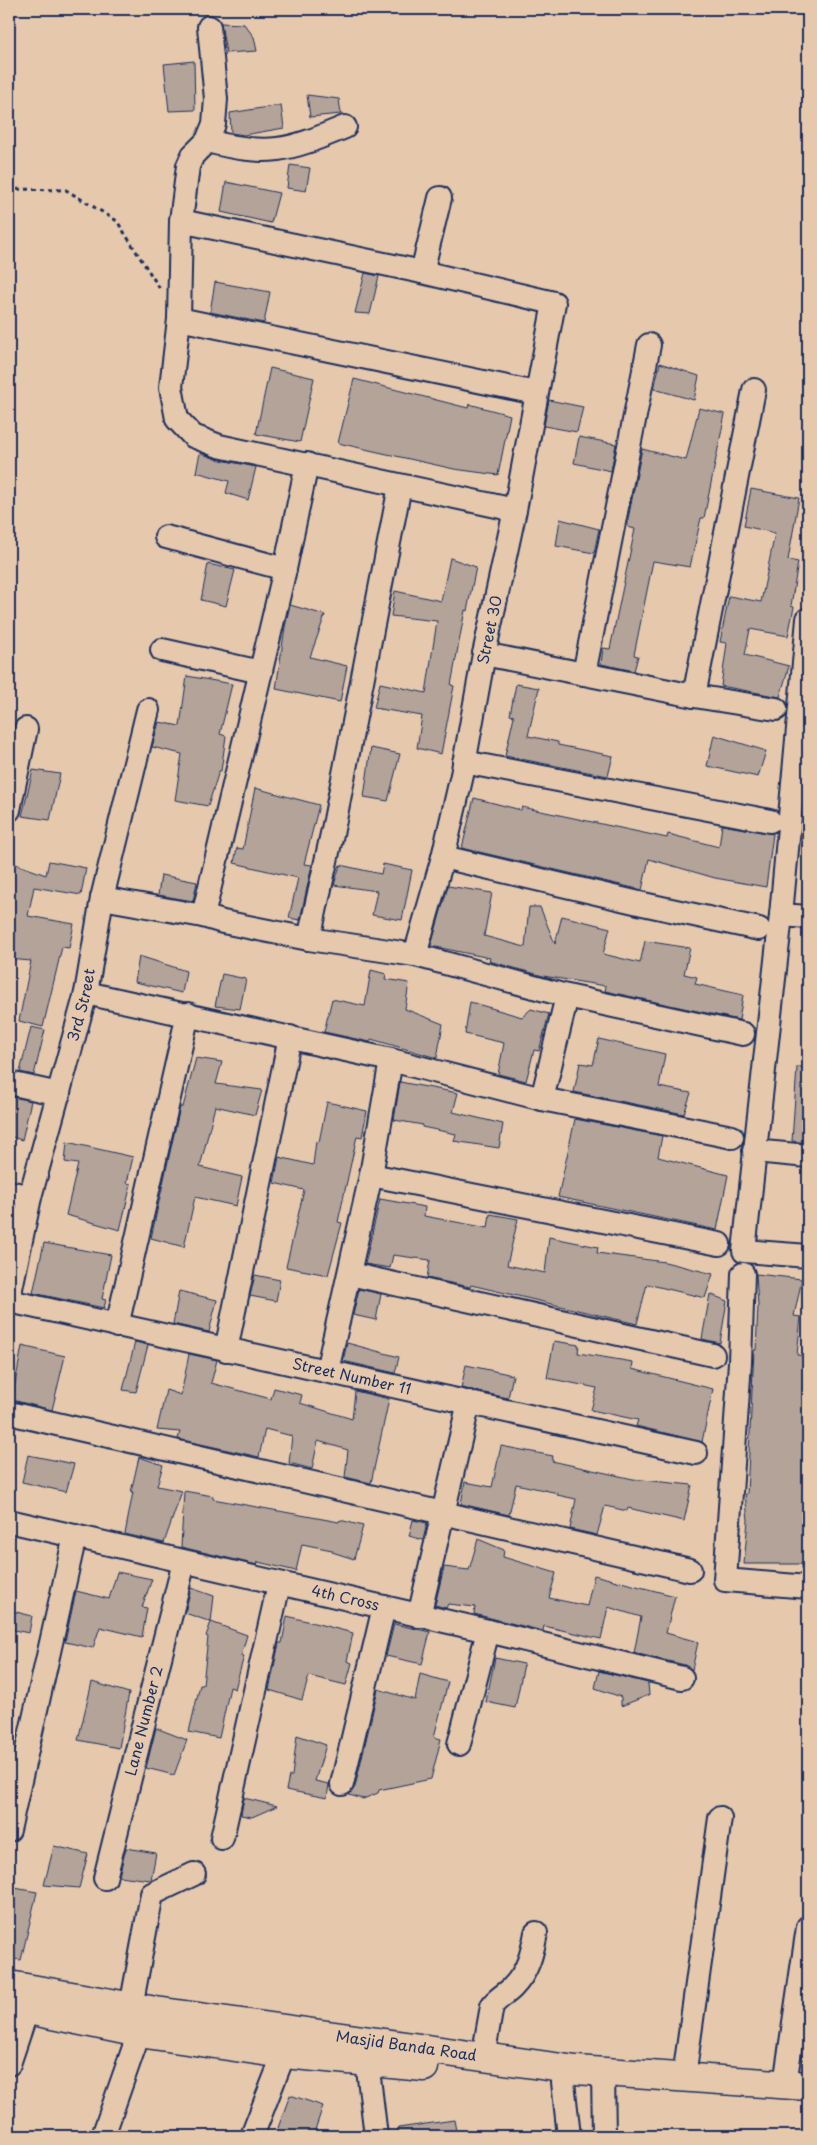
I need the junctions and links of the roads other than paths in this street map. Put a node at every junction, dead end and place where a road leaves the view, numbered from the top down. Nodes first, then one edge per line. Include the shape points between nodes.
1 (209, 27) dead end
2 (346, 127) dead end
3 (207, 141) junction
4 (440, 198) dead end
5 (181, 221) junction
6 (422, 272) junction
7 (179, 319) junction
8 (649, 345) dead end
9 (754, 390) dead end
10 (536, 393) junction
11 (307, 464) junction
12 (400, 486) junction
13 (515, 510) junction
14 (166, 537) dead end
15 (285, 569) junction
16 (808, 619) edge
17 (162, 650) dead end
18 (484, 654) junction
19 (261, 672) junction
20 (584, 674) junction
21 (694, 696) junction
22 (776, 709) dead end
23 (148, 710) dead end
24 (26, 729) dead end
25 (464, 762) junction
26 (9, 810) edge
27 (770, 821) dead end
28 (443, 857) junction
29 (102, 898) junction
30 (781, 915) junction
31 (203, 916) junction
32 (808, 917) edge
33 (759, 929) dead end
34 (308, 939) junction
35 (415, 955) junction
36 (86, 993) junction
37 (567, 996) junction
38 (188, 1014) junction
39 (743, 1034) dead end
40 (290, 1037) junction
41 (391, 1060) junction
42 (9, 1083) edge
43 (59, 1094) junction
44 (542, 1099) junction
45 (732, 1137) dead end
46 (754, 1151) junction
47 (808, 1156) edge
48 (371, 1175) junction
49 (20, 1195) edge
50 (719, 1244) dead end
51 (808, 1256) edge
52 (350, 1274) junction
53 (742, 1274) dead end
54 (9, 1299) edge
55 (117, 1326) junction
56 (226, 1350) junction
57 (713, 1355) dead end
58 (327, 1372) junction
59 (469, 1402) junction
60 (9, 1413) edge
61 (696, 1453) dead end
62 (443, 1514) junction
63 (9, 1521) edge
64 (75, 1536) junction
65 (184, 1562) junction
66 (690, 1570) dead end
67 (279, 1584) junction
68 (808, 1587) edge
69 (384, 1607) junction
70 (419, 1616) junction
71 (488, 1631) junction
72 (682, 1678) dead end
73 (459, 1744) dead end
74 (342, 1784) dead end
75 (720, 1818) dead end
76 (9, 1830) edge
77 (222, 1838) dead end
78 (194, 1874) dead end
79 (105, 1878) dead end
80 (808, 1927) edge
81 (536, 1933) dead end
82 (9, 1985) edge
83 (130, 2007) junction
84 (18, 2008) edge
85 (139, 2033) junction
86 (284, 2054) junction
87 (483, 2057) junction
88 (367, 2061) junction
89 (9, 2064) edge
90 (684, 2077) junction
91 (602, 2079) junction
92 (635, 2081) junction
93 (563, 2082) junction
94 (797, 2085) edge
95 (808, 2104) edge
96 (103, 2136) edge
97 (252, 2136) edge
98 (376, 2136) edge
99 (569, 2136) edge
100 (604, 2136) edge

1 - 3 street via 216,99 214,124
2 - 3 street via 281,150 238,149
3 - 5 street via 193,155 188,166
4 - 6 street
5 - 6 street
5 - 7 street
6 - 10 street, Street 30 via 554,303
7 - 10 street
7 - 11 street via 172,388 176,419 193,436 218,446
8 - 20 street
9 - 21 street
10 - 13 street, Street 30
11 - 12 street
11 - 15 street
12 - 13 street
12 - 34 street via 335,820
13 - 18 street, Street 30
14 - 15 street
15 - 19 street
16 - 30 street
17 - 19 street
18 - 20 street
18 - 25 street, Street 30
19 - 31 street
20 - 21 street
21 - 22 street
23 - 29 street, 3rd Street
24 - 26 street
25 - 27 street
25 - 28 street, Street 30
28 - 33 street
28 - 35 street, Street 30
29 - 31 street
29 - 36 street, 3rd Street
30 - 32 street
30 - 46 street
31 - 34 street
34 - 35 street
35 - 37 street
36 - 38 street
36 - 43 street, 3rd Street
37 - 39 street
37 - 44 street
38 - 40 street
38 - 55 street
40 - 41 street
40 - 56 street
41 - 44 street
41 - 48 street
42 - 43 street
43 - 49 street, 3rd Street
44 - 45 street
46 - 47 street
46 - 51 street via 744,1251
48 - 50 street
48 - 52 street
49 - 54 street, 3rd Street
52 - 57 street
52 - 58 street
53 - 68 street via 740,1362 725,1580
54 - 55 street, Street Number 11
55 - 56 street, Street Number 11
56 - 58 street, Street Number 11
58 - 59 street, Street Number 11
59 - 61 street, Street Number 11
59 - 62 street
60 - 62 street
62 - 66 street
62 - 70 street
63 - 64 street, 4th Cross
64 - 65 street, 4th Cross
64 - 76 street
65 - 67 street, 4th Cross
65 - 79 street, Lane Number 2
67 - 69 street, 4th Cross
67 - 77 street
69 - 70 street, 4th Cross
69 - 74 street
70 - 71 street, 4th Cross
71 - 72 street, 4th Cross
71 - 73 street
75 - 90 street
78 - 83 street via 152,1894
80 - 94 street
81 - 87 street via 530,1964 517,1983 492,2006
82 - 83 main road, Masjid Banda Road
83 - 87 main road, Masjid Banda Road
84 - 85 main road, Masjid Banda Road
84 - 89 street
85 - 86 main road, Masjid Banda Road
85 - 96 street
86 - 88 main road, Masjid Banda Road
86 - 97 street
87 - 91 main road, Masjid Banda Road
88 - 93 main road, Masjid Banda Road
88 - 98 street
90 - 92 main road, Masjid Banda Road
90 - 94 main road, Masjid Banda Road
91 - 92 main road, Masjid Banda Road
91 - 93 main road, Masjid Banda Road
91 - 100 street
92 - 95 main road, Masjid Banda Road
93 - 99 street

